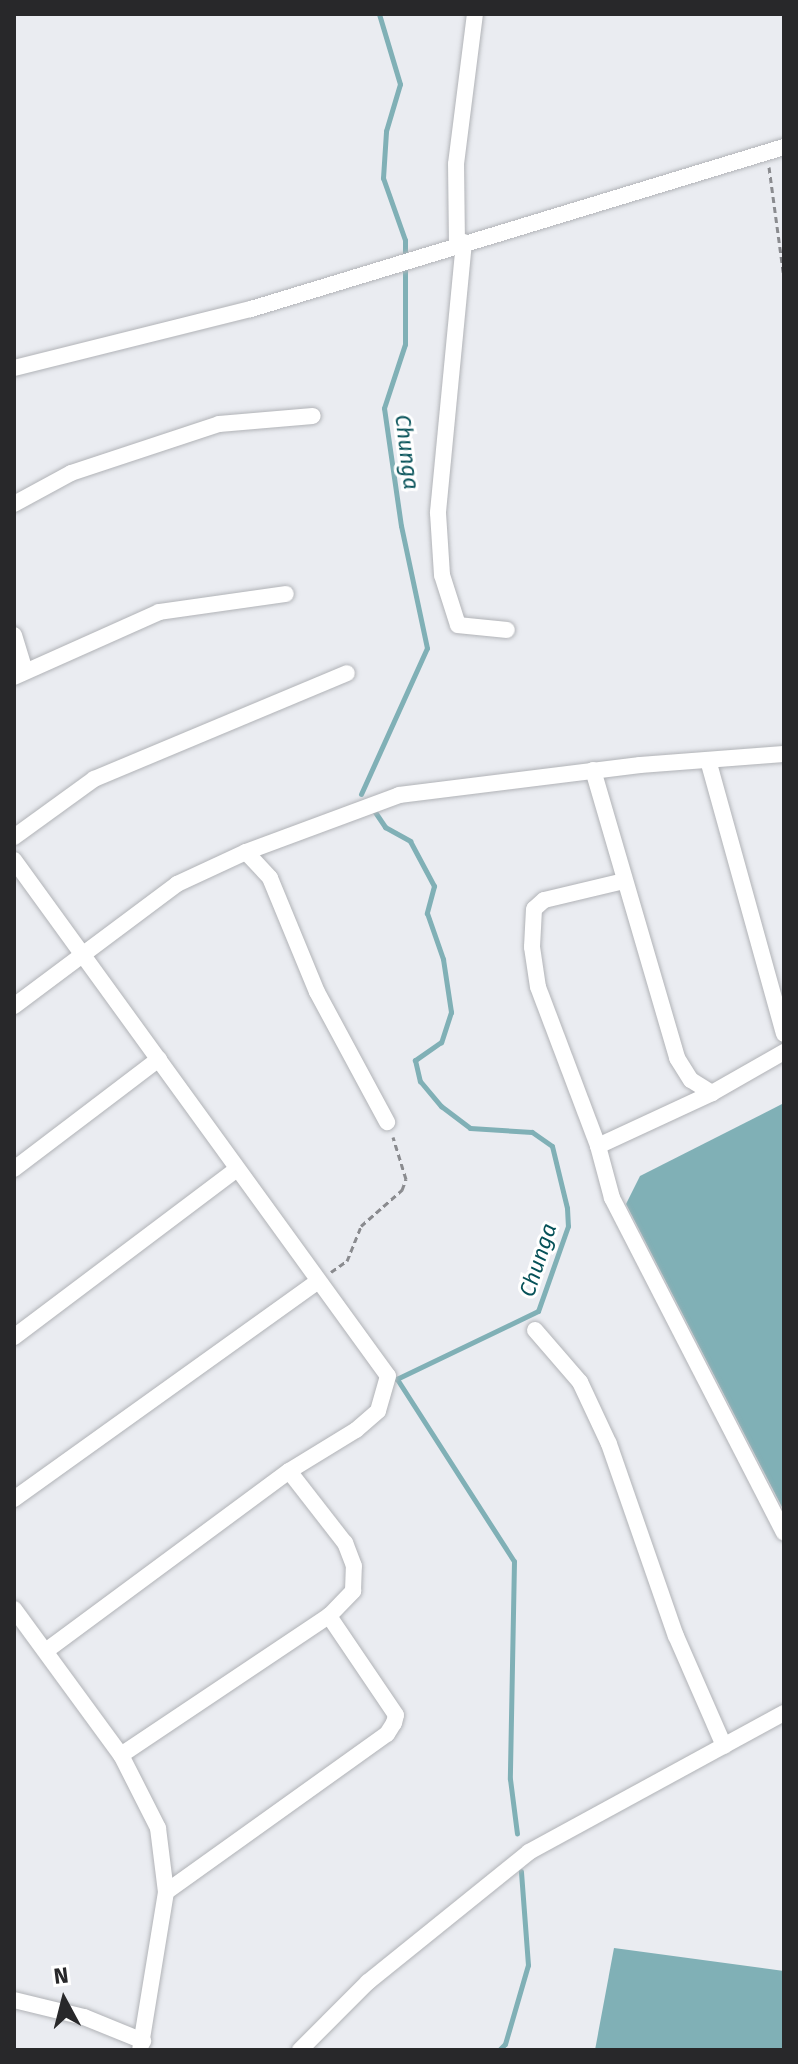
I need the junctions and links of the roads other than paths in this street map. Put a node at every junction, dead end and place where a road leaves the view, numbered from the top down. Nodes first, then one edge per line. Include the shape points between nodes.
1 (475, 14) edge
2 (784, 147) edge
3 (461, 243) junction
4 (14, 368) edge
5 (313, 416) dead end
6 (14, 504) edge
7 (286, 594) dead end
8 (507, 630) dead end
9 (14, 635) edge
10 (347, 673) dead end
11 (20, 674) edge
12 (784, 754) edge
13 (708, 760) junction
14 (593, 770) junction
15 (14, 837) edge
16 (246, 852) junction
17 (14, 860) edge
18 (624, 881) junction
19 (83, 955) junction
20 (14, 1006) edge
21 (784, 1034) edge
22 (784, 1052) edge
23 (159, 1059) junction
24 (712, 1093) junction
25 (387, 1122) road end
26 (598, 1146) junction
27 (14, 1169) edge
28 (237, 1169) junction
29 (317, 1282) junction
30 (535, 1330) dead end
31 (14, 1337) edge
32 (289, 1471) junction
33 (14, 1499) edge
34 (784, 1532) edge
35 (15, 1611) edge
36 (329, 1616) junction
37 (47, 1650) junction
38 (784, 1713) edge
39 (724, 1746) junction
40 (121, 1755) junction
41 (166, 1892) junction
42 (14, 2000) edge
43 (141, 2046) edge
44 (300, 2050) edge

1 - 3 street via 456,164
2 - 3 street
3 - 4 street via 251,309
3 - 8 street via 438,513 442,575 458,625
5 - 6 street via 219,424 71,473
7 - 11 street via 159,612
9 - 11 street
10 - 15 street via 94,779
12 - 13 street
13 - 14 street
13 - 21 street
14 - 16 street via 399,795
14 - 18 street
16 - 19 street via 177,884
16 - 25 street via 270,878 317,992
17 - 19 street
18 - 24 street via 677,1058 691,1080
18 - 26 street via 544,900 530,920 538,987
19 - 20 street
19 - 23 street
22 - 24 street
23 - 27 street
23 - 28 street
24 - 26 street
26 - 34 street via 612,1198
28 - 29 street
28 - 31 street
29 - 32 street via 388,1376 386,1394 378,1411 356,1430
29 - 33 street
30 - 39 street via 580,1382 609,1444 680,1648
32 - 36 street via 345,1543 354,1566 353,1591
32 - 37 street
35 - 37 street
36 - 40 street
36 - 41 street via 396,1715 394,1723 387,1734
37 - 40 street
38 - 39 street
39 - 44 street via 627,1795 503,1871 368,1982
40 - 41 street via 158,1828
41 - 43 street
42 - 43 street via 84,2017

